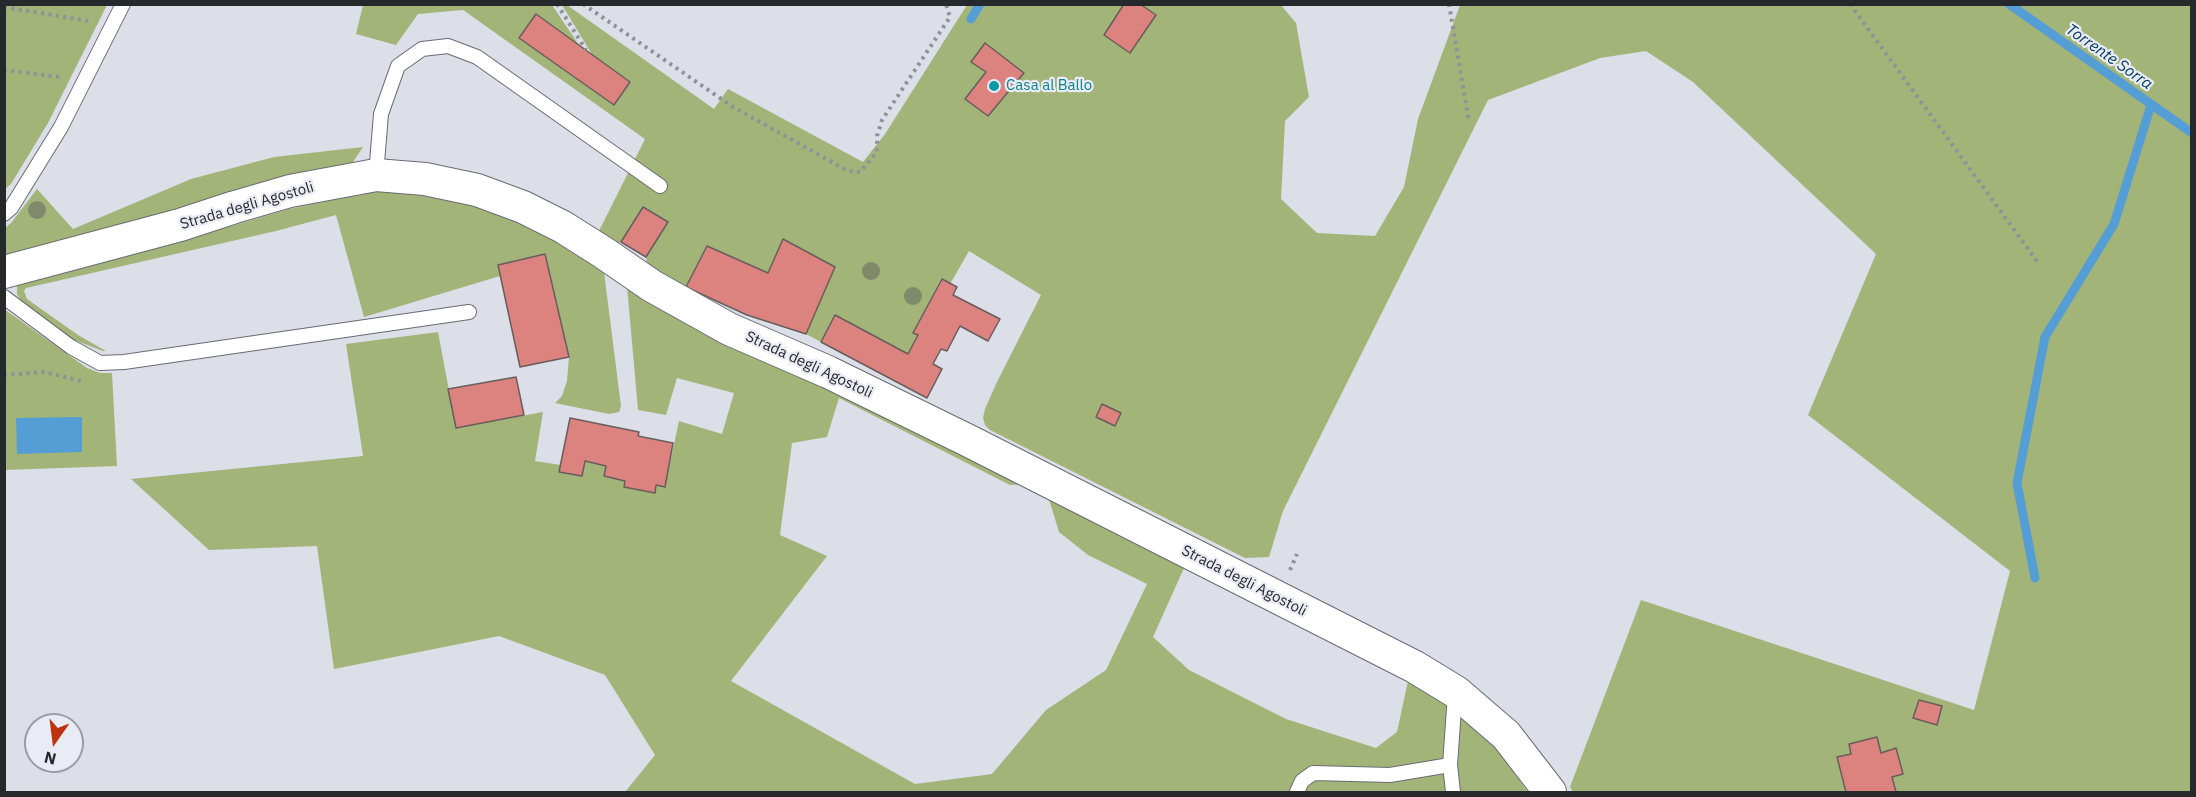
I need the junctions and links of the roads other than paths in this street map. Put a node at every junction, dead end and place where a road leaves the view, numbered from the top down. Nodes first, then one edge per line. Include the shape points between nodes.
1 (123, 4) edge
2 (376, 175) junction
3 (660, 186) dead end
4 (4, 214) edge
5 (4, 272) edge
6 (4, 297) edge
7 (469, 312) dead end
8 (1456, 692) junction
9 (1450, 765) junction
10 (1297, 792) edge
11 (1453, 792) edge
12 (1550, 792) edge

1 - 4 lane via 61,127
2 - 3 lane via 381,114 398,66 422,49 448,46 477,57
2 - 5 street, Strada degli Agostoli via 290,191
2 - 8 street, Strada degli Agostoli via 425,179 477,190 523,207 563,227 652,286 729,328 967,440 1415,667
6 - 7 lane via 71,347 100,363
8 - 9 lane
8 - 12 street, Strada degli Agostoli via 1506,735
9 - 10 lane via 1390,775 1313,773
9 - 11 lane

